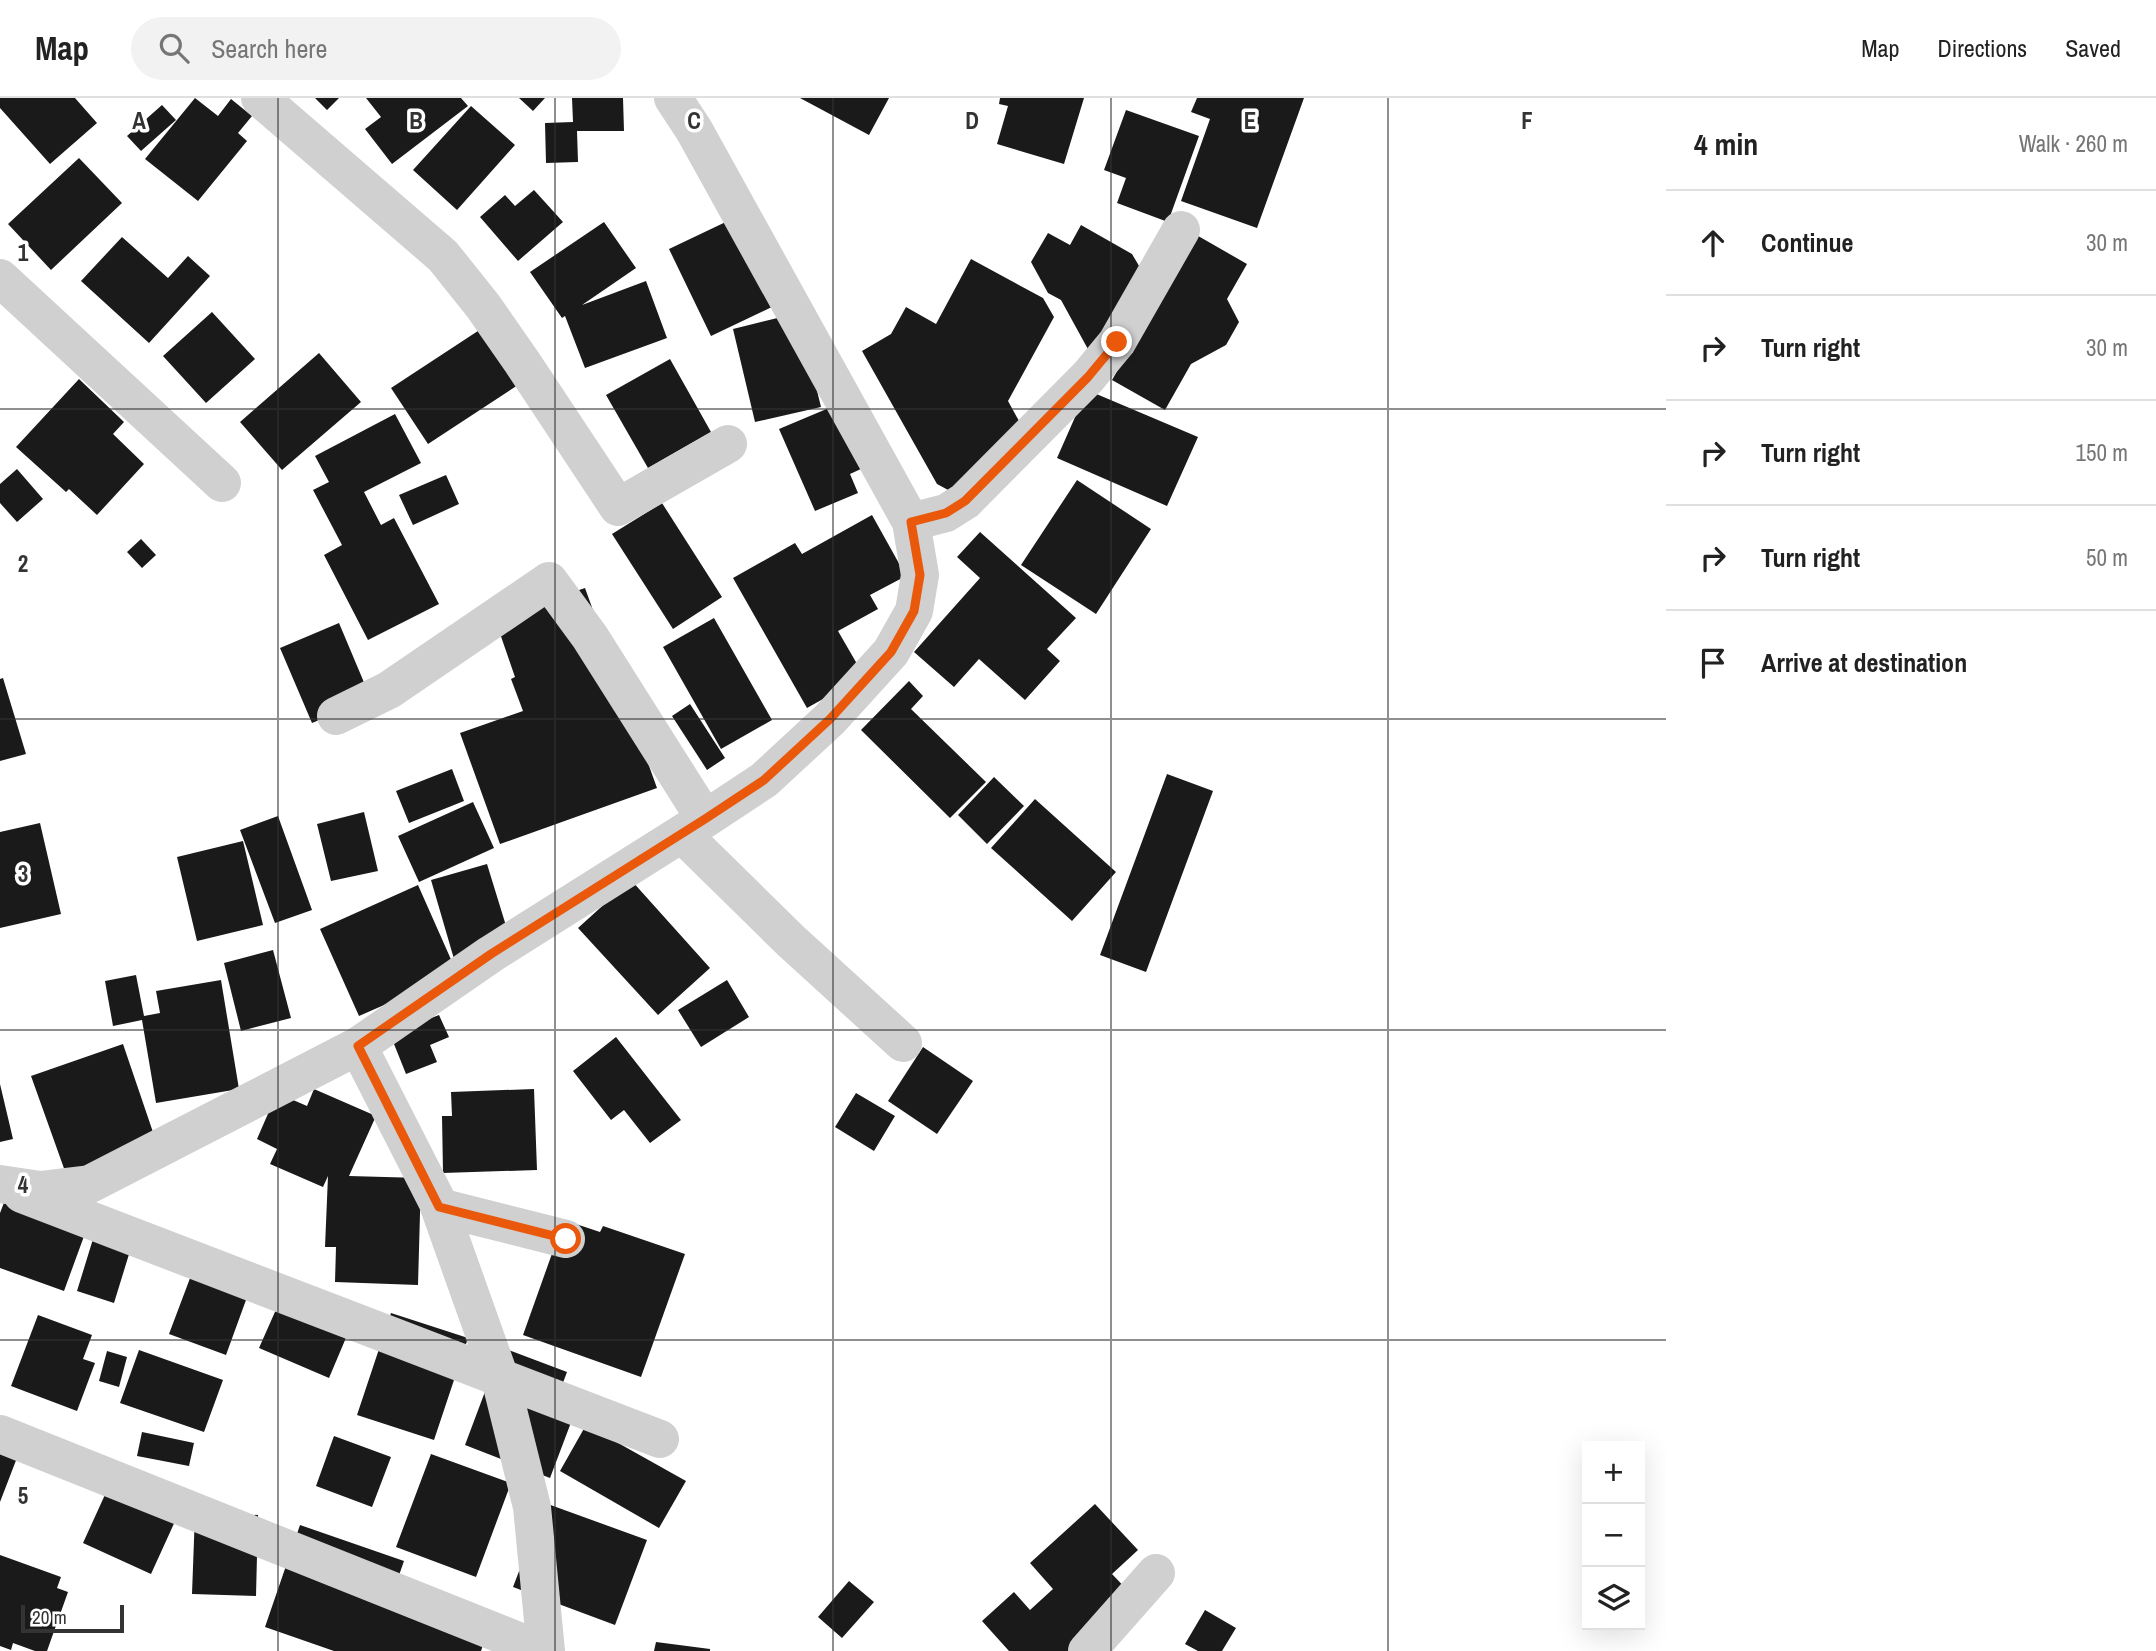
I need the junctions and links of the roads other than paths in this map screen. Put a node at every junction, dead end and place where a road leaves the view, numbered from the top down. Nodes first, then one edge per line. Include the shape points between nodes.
1 (260, 98) edge
2 (673, 98) edge
3 (1181, 230) dead end
4 (0, 278) edge
5 (727, 444) dead end
6 (222, 483) dead end
7 (911, 522) junction
8 (336, 716) dead end
9 (694, 827) junction
10 (902, 1043) dead end
11 (358, 1046) junction
12 (0, 1185) edge
13 (439, 1207) junction
14 (566, 1239) dead end
15 (499, 1378) junction
16 (0, 1434) edge
17 (660, 1439) dead end
18 (1156, 1573) dead end
19 (545, 1651) edge
20 (1087, 1651) edge

1 - 5 street via 443,256 483,306 618,507
2 - 7 street
3 - 7 street via 1117,342 1088,377 965,501 946,513
4 - 6 street
7 - 9 street via 920,575 914,611 891,652 830,719 764,780
8 - 9 street via 389,690 549,581 590,637
9 - 10 street via 791,941
9 - 11 street via 491,954
11 - 12 street via 90,1184 40,1190
11 - 13 street
12 - 15 street
13 - 14 street
13 - 15 street
15 - 17 street
15 - 19 street via 532,1507
16 - 19 street
18 - 20 street

